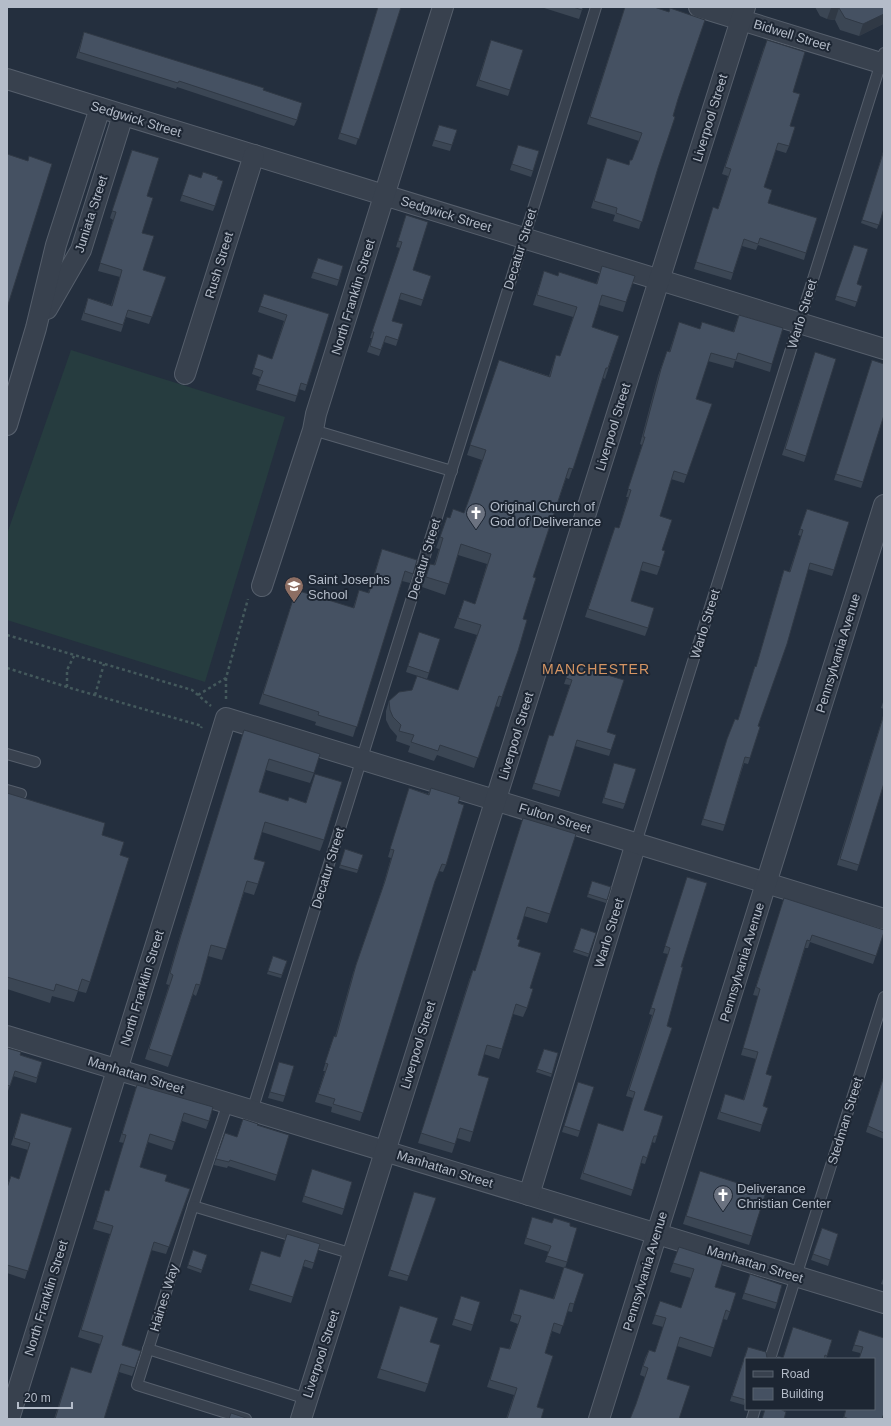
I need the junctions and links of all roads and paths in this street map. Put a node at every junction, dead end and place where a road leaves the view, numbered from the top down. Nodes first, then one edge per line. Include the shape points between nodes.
1 (443, 7) edge
2 (596, 7) edge
3 (699, 7) edge
4 (743, 13) edge
5 (883, 60) edge
6 (7, 80) edge
7 (100, 108) junction
8 (123, 115) junction
9 (254, 155) junction
10 (384, 195) junction
11 (524, 238) junction
12 (659, 280) junction
13 (799, 323) junction
14 (36, 328) junction
15 (884, 349) edge
16 (185, 374) dead end
17 (7, 425) edge
18 (313, 430) junction
19 (452, 471) junction
20 (884, 505) edge
21 (262, 586) joint
22 (7, 635) edge
23 (74, 656) junction
24 (104, 664) junction
25 (7, 668) edge
26 (67, 687) junction
27 (95, 695) junction
28 (223, 726) junction
29 (7, 754) edge
30 (362, 759) junction
31 (35, 762) dead end
32 (7, 790) edge
33 (21, 794) dead end
34 (496, 800) junction
35 (636, 843) junction
36 (766, 883) junction
37 (884, 919) edge
38 (884, 997) edge
39 (7, 1036) edge
40 (117, 1069) junction
41 (228, 1103) junction
42 (252, 1110) junction
43 (385, 1151) junction
44 (529, 1195) junction
45 (193, 1206) junction
46 (657, 1234) junction
47 (353, 1254) junction
48 (796, 1276) junction
49 (884, 1303) edge
50 (148, 1349) junction
51 (770, 1358) edge
52 (307, 1399) junction
53 (9, 1419) edge
54 (246, 1419) edge
55 (301, 1419) edge
56 (599, 1419) edge

1 - 10 street, North Franklin Street
2 - 11 lane, Decatur Street
3 - 4 street, Bidwell Street
4 - 5 street, Bidwell Street
4 - 12 street, Liverpool Street
5 - 13 lane, Warlo Street
6 - 7 street, Sedgwick Street
7 - 8 street, Sedgwick Street
7 - 14 street, Juniata Street via 56,245
8 - 9 street, Sedgwick Street
8 - 14 street, Juniata Street via 81,250
9 - 10 street, Sedgwick Street
9 - 16 street, Rush Street
10 - 11 street, Sedgwick Street
10 - 18 street, North Franklin Street
11 - 12 street, Sedgwick Street
11 - 19 lane, Decatur Street
12 - 13 street, Sedgwick Street
12 - 34 street, Liverpool Street
13 - 15 street, Sedgwick Street
13 - 35 lane, Warlo Street
14 - 17 street, Juniata Street
18 - 19 lane
18 - 21 street, North Franklin Street
19 - 30 lane, Decatur Street
20 - 36 street, Pennsylvania Avenue
21 - 24 path via 251,589 226,678 198,695 192,690
22 - 23 path
23 - 24 path
23 - 26 path via 67,670
24 - 27 path
25 - 26 path
26 - 27 path
27 - 28 path via 202,726 200,732
28 - 30 street, Fulton Street
28 - 40 street, North Franklin Street
29 - 31 lane
30 - 34 street, Fulton Street
30 - 42 lane, Decatur Street
32 - 33 lane
34 - 35 street, Fulton Street
34 - 43 street, Liverpool Street
35 - 36 street, Fulton Street
35 - 44 street, Warlo Street
36 - 37 street, Fulton Street
36 - 46 street, Pennsylvania Avenue
38 - 48 lane, Stedman Street
39 - 40 street, Manhattan Street
40 - 41 street, Manhattan Street
40 - 53 street, North Franklin Street
41 - 42 street, Manhattan Street
41 - 45 lane, Haines Way
42 - 43 street, Manhattan Street
43 - 44 street, Manhattan Street
43 - 47 street, Liverpool Street
44 - 46 street, Manhattan Street
45 - 47 lane
45 - 50 lane, Haines Way
46 - 48 street, Manhattan Street
46 - 56 street, Pennsylvania Avenue
47 - 52 street, Liverpool Street
48 - 49 street, Manhattan Street
48 - 51 lane, Stedman Street
50 - 52 lane
50 - 54 lane, Haines Way via 137,1385
52 - 55 street, Liverpool Street

